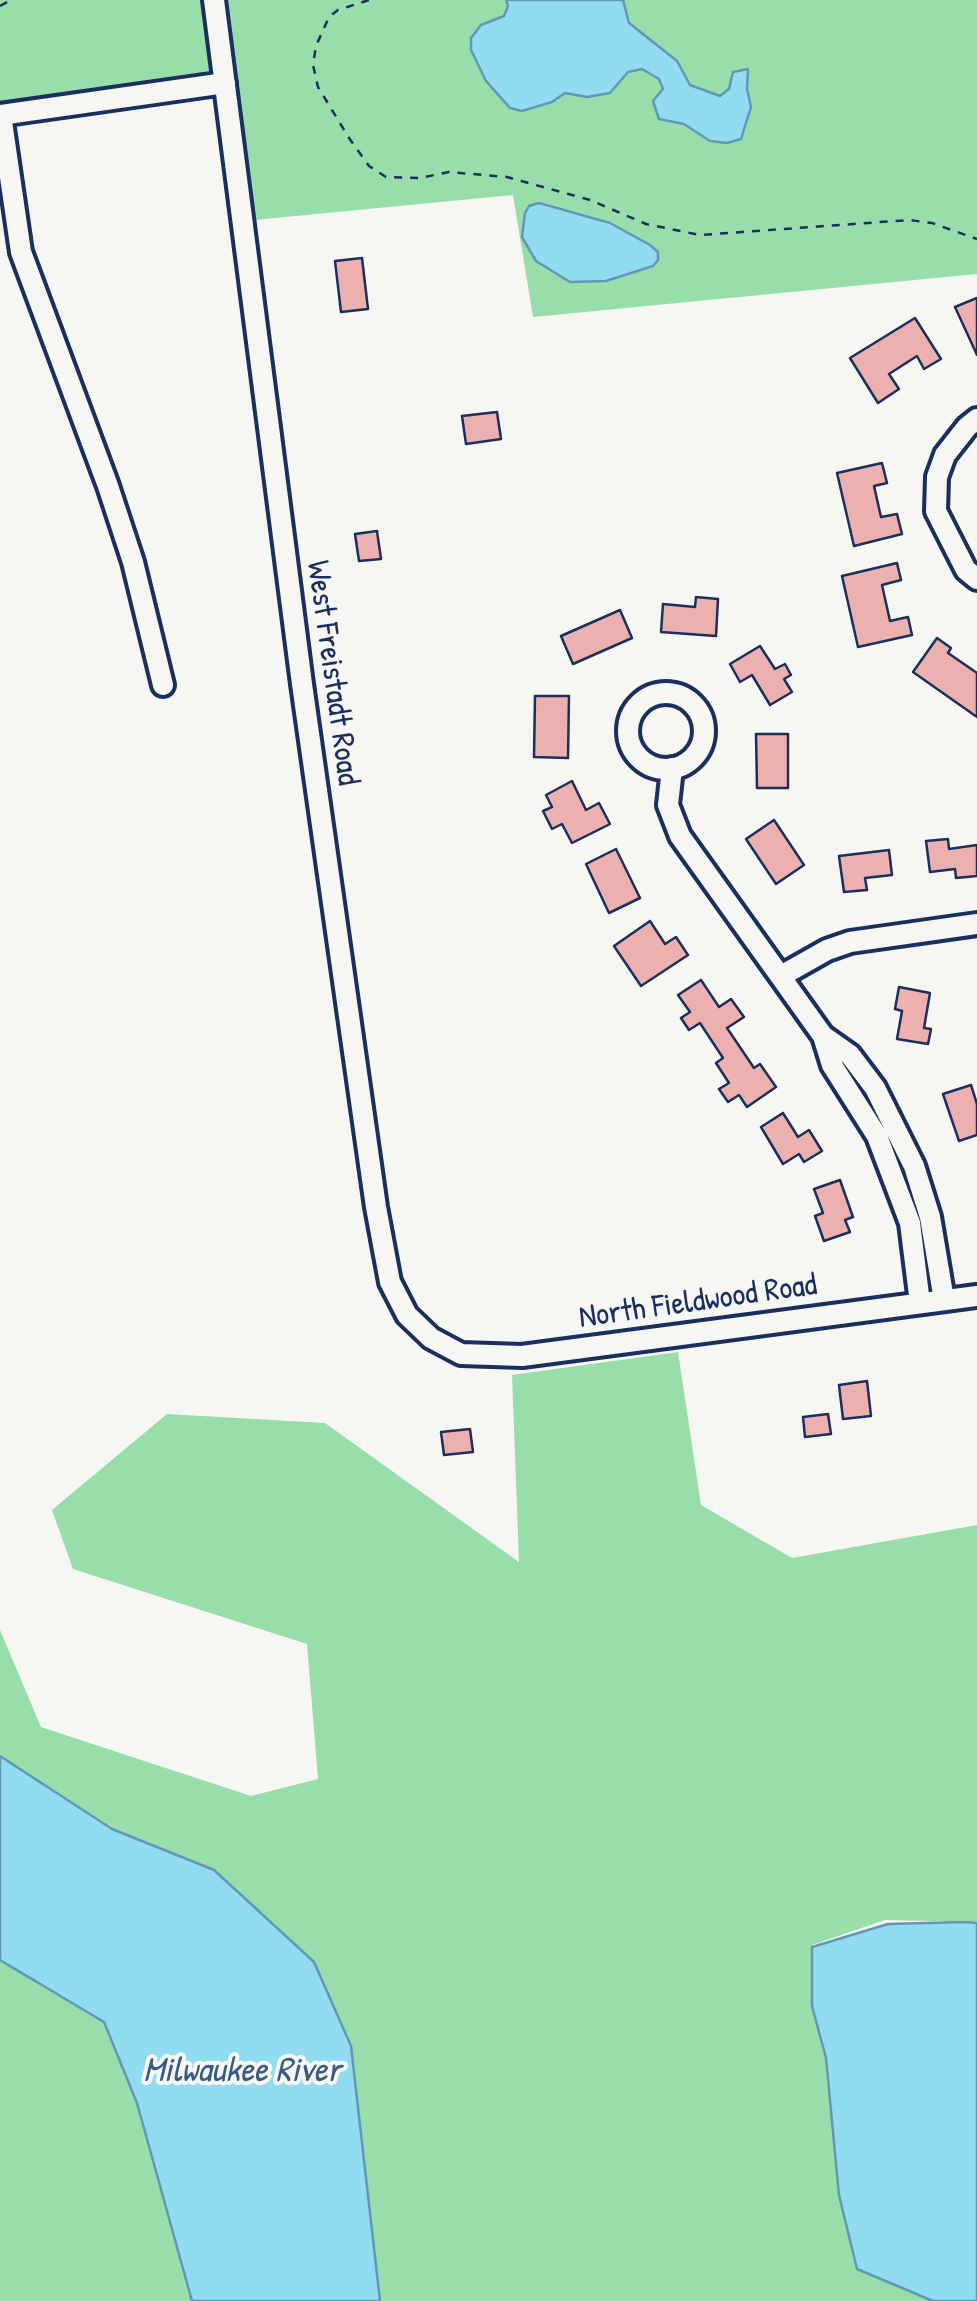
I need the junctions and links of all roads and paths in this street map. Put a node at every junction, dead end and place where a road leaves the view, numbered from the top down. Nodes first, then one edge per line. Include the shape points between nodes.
1 (10, 0) edge
2 (214, 0) edge
3 (369, 0) edge
4 (0, 6) edge
5 (225, 82) junction
6 (0, 115) edge
7 (977, 239) edge
8 (977, 420) edge
9 (977, 580) edge
10 (163, 685) dead end
11 (672, 768) dead end
12 (977, 924) edge
13 (781, 976) junction
14 (920, 1220) junction
15 (977, 1296) edge
16 (944, 1300) junction
17 (920, 1303) junction
18 (431, 1338) joint

1 - 4 path
2 - 5 street, West Freistadt Road
3 - 7 path via 329,17 312,65 349,138 386,178 449,172 507,177 646,224 700,235 909,220
5 - 6 street
5 - 18 street, West Freistadt Road via 376,1207 390,1282 406,1315
6 - 10 street via 21,252 108,486
8 - 9 street via 945,455 936,512
11 - 13 street via 668,805 680,836
12 - 13 street via 850,942
13 - 14 street via 822,1036 850,1055 875,1088 886,1130 914,1166
14 - 16 street
14 - 17 street
15 - 16 street, North Fieldwood Road
16 - 17 street, North Fieldwood Road
17 - 18 street, North Fieldwood Road via 522,1356 461,1354

